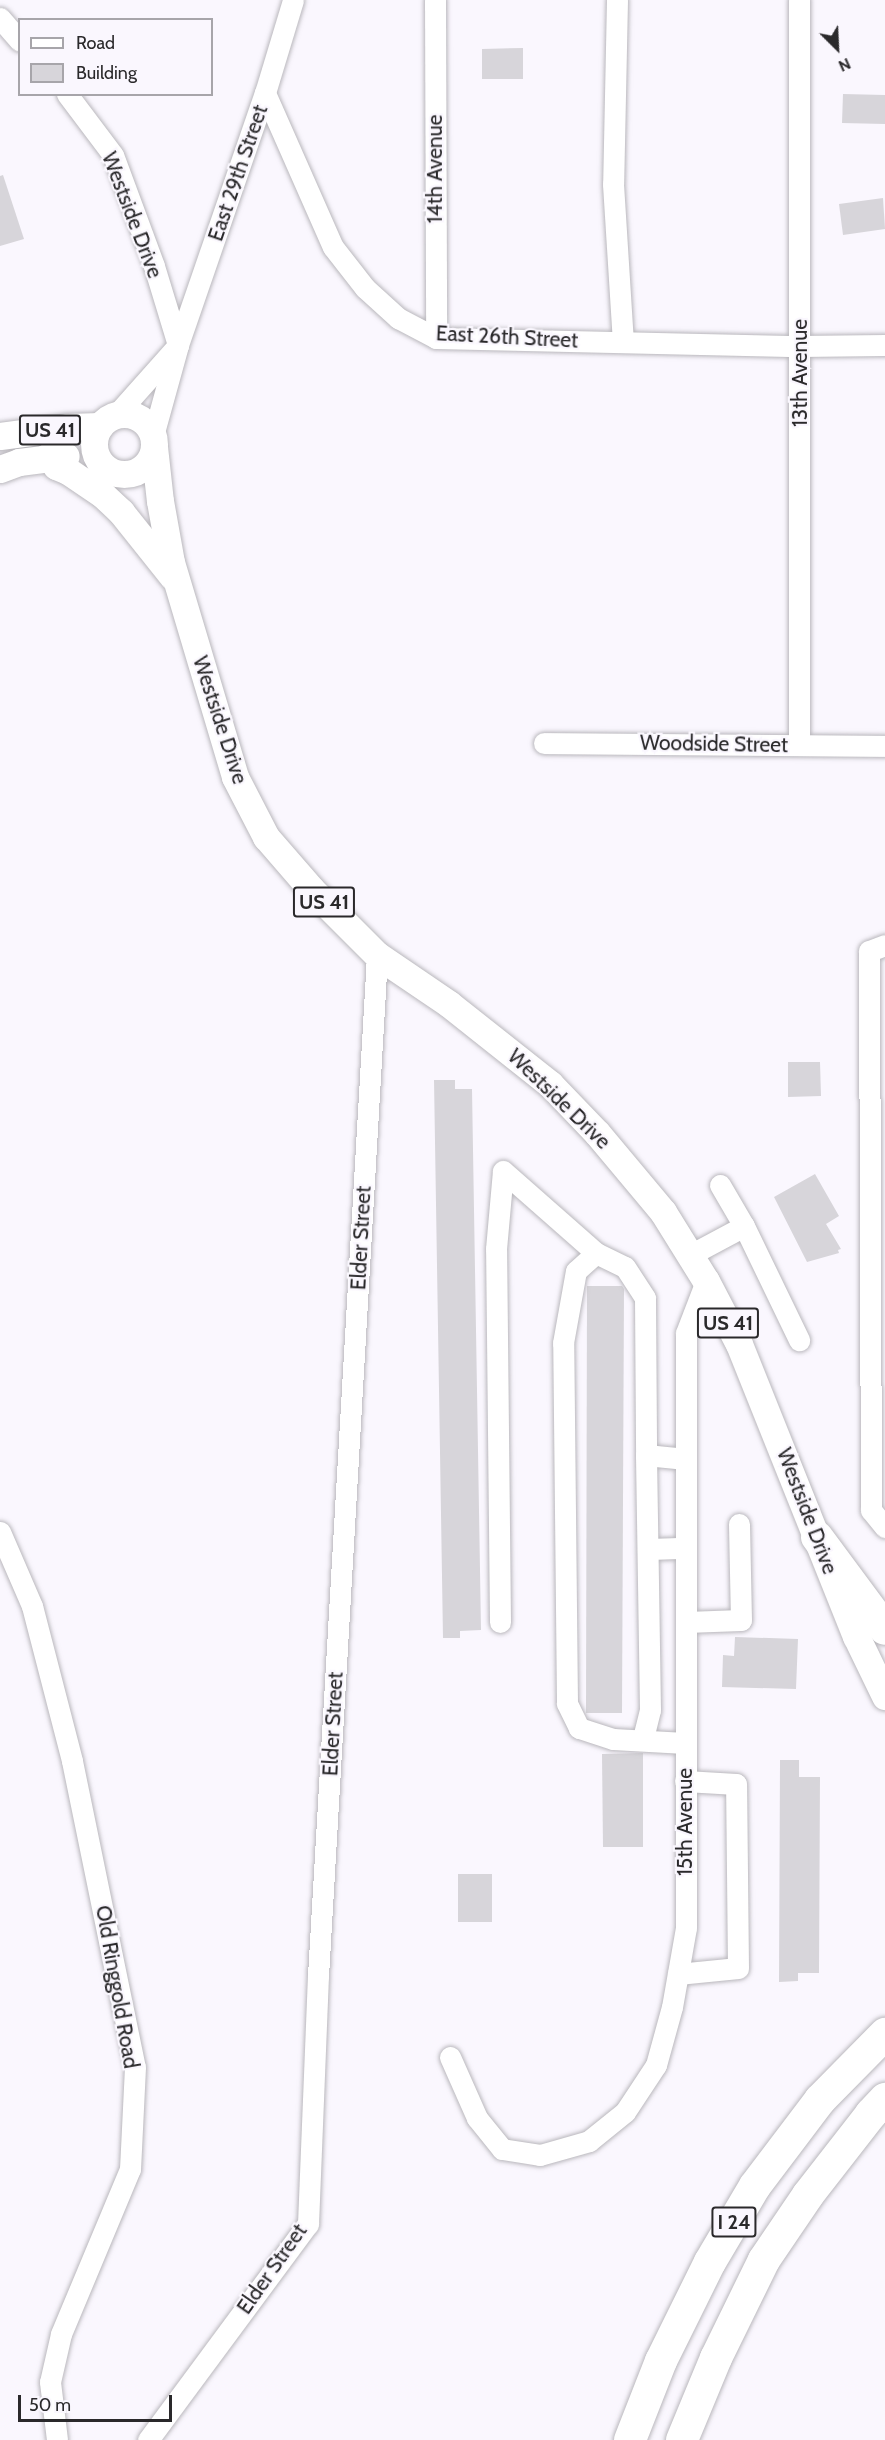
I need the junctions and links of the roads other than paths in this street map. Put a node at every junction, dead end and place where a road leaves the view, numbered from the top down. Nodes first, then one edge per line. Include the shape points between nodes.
1 (293, 0) edge
2 (435, 0) edge
3 (617, 0) edge
4 (799, 0) edge
5 (0, 18) edge
6 (18, 39) edge
7 (266, 93) junction
8 (69, 96) edge
9 (436, 338) junction
10 (623, 342) junction
11 (178, 345) junction
12 (885, 345) edge
13 (800, 346) junction
14 (108, 421) junction
15 (0, 436) edge
16 (154, 441) junction
17 (48, 456) junction
18 (110, 468) junction
19 (0, 469) edge
20 (174, 572) junction
21 (544, 742) dead end
22 (799, 745) junction
23 (885, 746) edge
24 (877, 948) edge
25 (377, 955) junction
26 (720, 1185) dead end
27 (744, 1226) junction
28 (596, 1253) junction
29 (690, 1255) junction
30 (706, 1281) junction
31 (799, 1340) dead end
32 (646, 1455) junction
33 (686, 1459) junction
34 (739, 1524) dead end
35 (885, 1527) edge
36 (0, 1532) edge
37 (817, 1537) junction
38 (686, 1548) junction
39 (649, 1549) junction
40 (500, 1622) dead end
41 (686, 1622) junction
42 (885, 1629) edge
43 (885, 1696) edge
44 (643, 1738) junction
45 (685, 1743) junction
46 (686, 1781) junction
47 (678, 1974) junction
48 (885, 2034) edge
49 (450, 2057) dead end
50 (885, 2099) edge
51 (57, 2440) edge
52 (148, 2440) edge
53 (630, 2440) edge
54 (682, 2440) edge

1 - 7 street, East 29th Street
2 - 9 street, 14th Avenue
3 - 10 street via 613,184
4 - 13 street, 13th Avenue
5 - 6 street
7 - 9 street, East 26th Street via 333,247 365,288 398,318
7 - 11 street, East 29th Street
8 - 11 street, Westside Drive via 113,155
9 - 10 street, East 26th Street
10 - 13 street, East 26th Street
11 - 14 street, East 29th Street
11 - 16 street, East 29th Street
12 - 13 street, East 26th Street
13 - 22 street, 13th Avenue
14 - 15 main road, US 41
14 - 16 main road via 125,414 143,420
14 - 18 main road via 95,445
16 - 18 main road via 152,456 138,471
16 - 20 main road, Westside Drive / US 41 via 160,501
17 - 18 main road, US 41 via 69,456
17 - 19 main road, US 41
17 - 20 main road via 56,466 103,495
18 - 20 main road, Westside Drive / US 41
20 - 25 main road, Westside Drive / US 41 via 235,777 266,837
21 - 22 street, Woodside Street
22 - 23 street, Woodside Street
24 - 35 street via 871,1510
25 - 29 main road, Westside Drive / US 41 via 449,1004 550,1084 630,1171 663,1212
25 - 52 street, Elder Street via 318,1965 308,2224
26 - 27 street
27 - 29 street
27 - 31 street
28 - 32 street via 625,1267 645,1298
28 - 40 street via 502,1171 496,1249
28 - 44 street via 576,1272 563,1343 567,1703 579,1728 613,1739
29 - 30 main road, Westside Drive / US 41
30 - 33 street, 15th Avenue via 686,1334
30 - 37 main road, Westside Drive / US 41 via 740,1344
32 - 33 street
32 - 39 street
33 - 38 street, 15th Avenue
34 - 41 street via 741,1620
36 - 51 street, Old Ringgold Road via 32,1606 72,1761 135,2067 130,2169 61,2334 50,2382
37 - 42 highway
37 - 43 main road, Westside Drive / US 41 via 856,1636
38 - 39 street
38 - 41 street, 15th Avenue
39 - 44 street via 650,1710
41 - 45 street, 15th Avenue
44 - 45 street
45 - 46 street, 15th Avenue
46 - 47 street, 15th Avenue via 686,1928
46 - 47 street via 736,1784 738,1968
47 - 49 street, 15th Avenue via 656,2066 626,2112 589,2141 540,2155 502,2149 477,2118
48 - 53 highway, I 24 via 820,2100 755,2186 710,2262 661,2361
50 - 54 highway, I 24 via 808,2195 764,2260 716,2358

